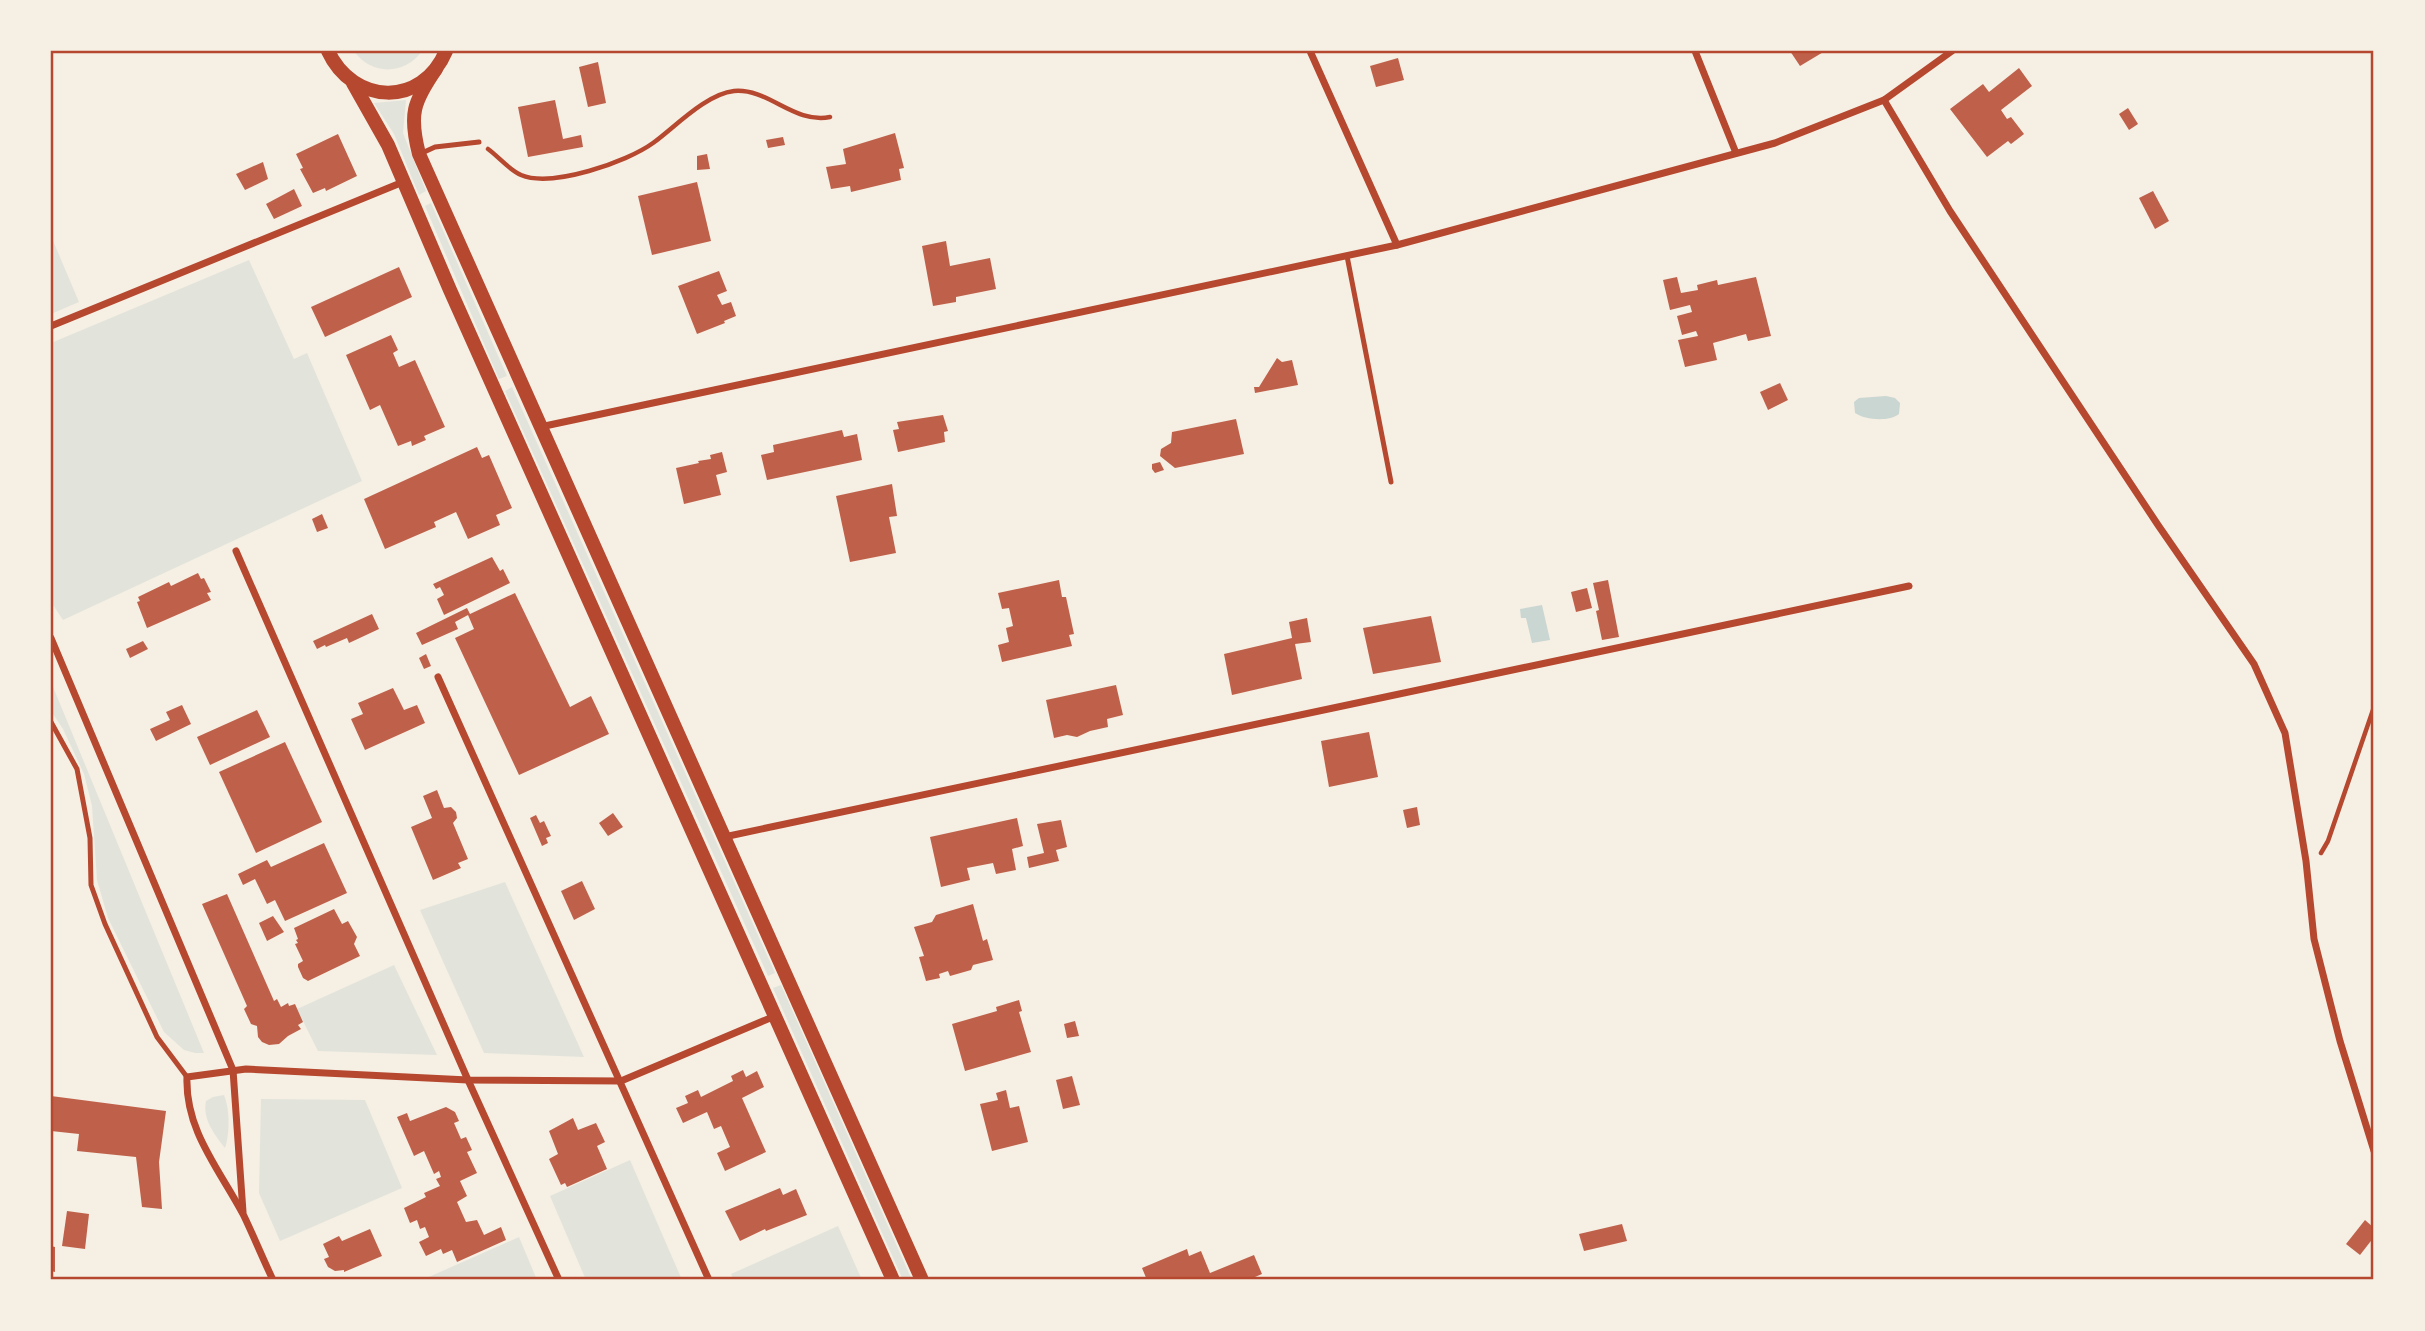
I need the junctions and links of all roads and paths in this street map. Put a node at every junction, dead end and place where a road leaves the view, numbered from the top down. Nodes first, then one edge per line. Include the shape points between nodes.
1 (328, 51) edge
2 (446, 51) edge
3 (1310, 51) edge
4 (1695, 51) edge
5 (1952, 51) edge
6 (436, 69) junction
7 (353, 83) junction
8 (1884, 100) junction
9 (830, 117) dead end
10 (479, 142) joint
11 (1736, 153) junction
12 (419, 154) junction
13 (404, 181) junction
14 (1397, 245) junction
15 (1348, 256) junction
16 (51, 326) edge
17 (540, 427) junction
18 (1391, 482) dead end
19 (236, 551) dead end
20 (1909, 586) dead end
21 (51, 638) edge
22 (438, 677) dead end
23 (2374, 707) edge
24 (51, 722) edge
25 (724, 837) junction
26 (2306, 861) junction
27 (775, 1015) junction
28 (233, 1070) junction
29 (187, 1077) junction
30 (468, 1080) junction
31 (621, 1082) junction
32 (2374, 1151) edge
33 (244, 1216) junction
34 (273, 1280) edge
35 (559, 1280) edge
36 (709, 1280) edge
37 (894, 1280) edge
38 (922, 1280) edge

1 - 7 main road
2 - 6 main road
3 - 14 street
4 - 11 street
5 - 8 street
6 - 7 main road via 397,92 367,90
6 - 12 main road via 416,100 412,116
7 - 13 main road
8 - 11 street via 1775,143
8 - 26 street via 1950,211 2254,664 2285,733
9 - 10 path via 810,119 749,92 734,91 700,107 634,155 549,178 520,175
10 - 12 lane via 435,147
11 - 14 street
12 - 17 main road
13 - 16 street
13 - 27 main road
14 - 15 street
15 - 17 street
15 - 18 lane
17 - 25 main road
19 - 30 street
20 - 25 street
21 - 28 street
22 - 31 street
23 - 26 path via 2328,841 2322,853
24 - 29 lane via 77,769 90,838 91,885 105,924 157,1037
25 - 38 main road
26 - 32 street via 2314,939
27 - 31 street
27 - 37 main road
28 - 29 street
28 - 30 street
28 - 33 street
29 - 33 street via 186,1097 194,1126
30 - 31 street
30 - 35 street
31 - 36 street
33 - 34 street

